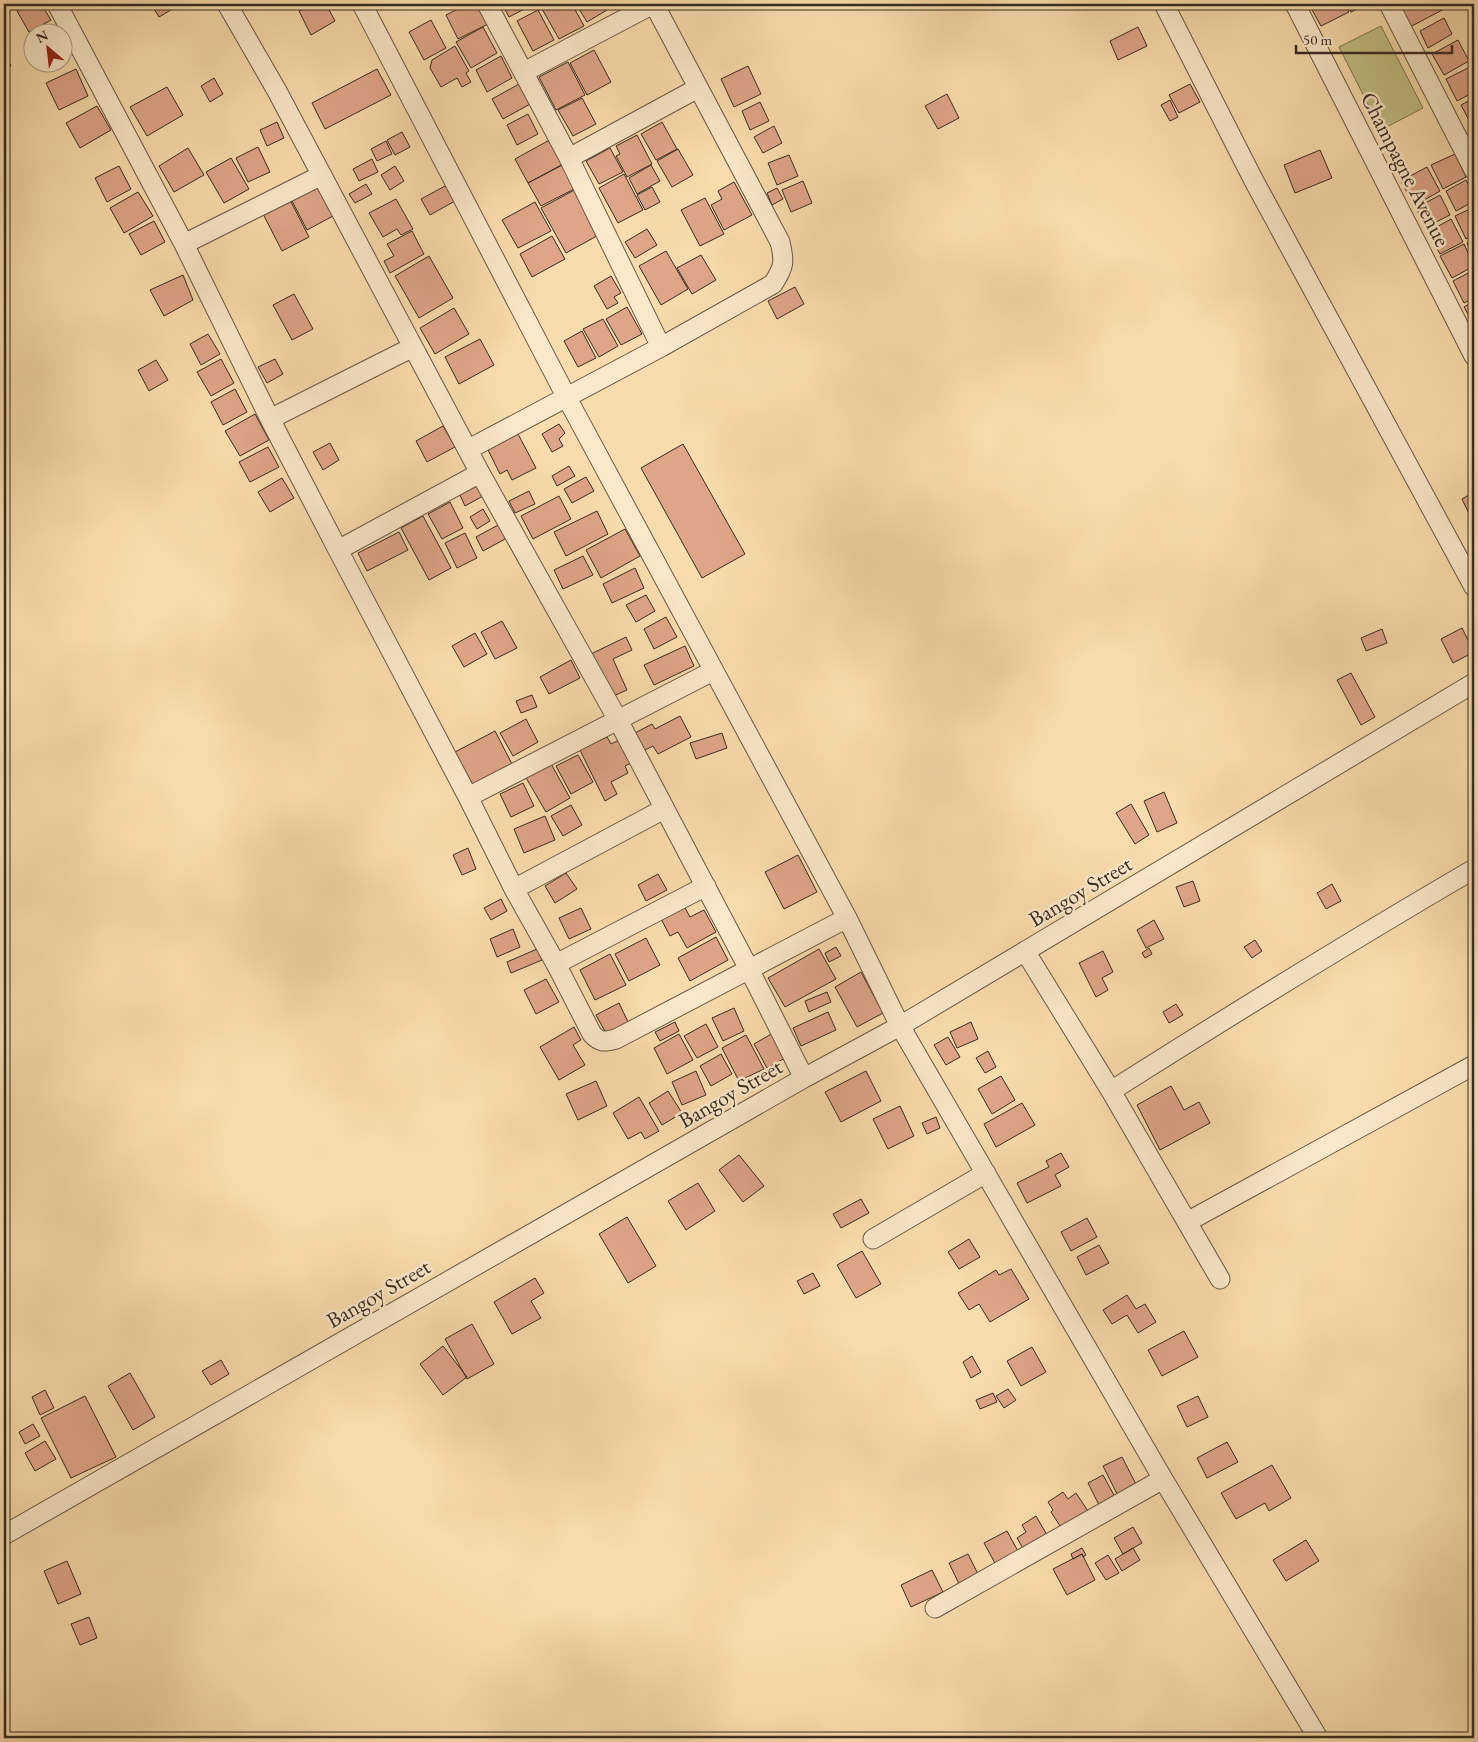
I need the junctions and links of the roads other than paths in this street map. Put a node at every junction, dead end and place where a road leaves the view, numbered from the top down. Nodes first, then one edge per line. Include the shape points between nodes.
1 (57, 4) edge
2 (227, 4) edge
3 (362, 4) edge
4 (487, 4) edge
5 (653, 4) edge
6 (1164, 4) edge
7 (1295, 4) edge
8 (1389, 4) edge
9 (524, 72) junction
10 (698, 88) junction
11 (569, 158) junction
12 (1474, 170) edge
13 (322, 175) junction
14 (184, 244) junction
15 (413, 346) junction
16 (661, 347) junction
17 (1474, 356) edge
18 (567, 398) junction
19 (270, 419) junction
20 (469, 449) junction
21 (480, 473) junction
22 (338, 550) junction
23 (1474, 587) edge
24 (712, 671) junction
25 (1474, 683) edge
26 (618, 720) junction
27 (468, 797) junction
28 (664, 809) junction
29 (1474, 869) edge
30 (706, 886) junction
31 (514, 889) junction
32 (847, 918) junction
33 (1025, 951) junction
34 (556, 964) junction
35 (749, 969) junction
36 (900, 1026) junction
37 (1474, 1065) edge
38 (804, 1078) junction
39 (1111, 1091) junction
40 (986, 1173) junction
41 (1187, 1222) junction
42 (873, 1238) dead end
43 (1220, 1279) dead end
44 (1163, 1479) junction
45 (4, 1535) edge
46 (934, 1608) dead end
47 (1318, 1738) edge

1 - 14 street
2 - 13 street
3 - 18 street
4 - 9 street
5 - 9 street
5 - 10 street
6 - 23 street via 1258,188
7 - 17 street, Champagne Avenue
8 - 12 street
9 - 11 street
10 - 11 street
10 - 16 street via 780,242 784,259 773,284
11 - 16 street
13 - 14 street
13 - 15 street
14 - 19 street
15 - 19 street
15 - 20 street
16 - 18 street
18 - 20 street
18 - 24 street
19 - 22 street
20 - 21 street
21 - 22 street
21 - 26 street
22 - 27 street
24 - 26 street
24 - 32 street
25 - 33 street, Bangoy Street
26 - 27 street
26 - 28 street
27 - 31 street
28 - 30 street
28 - 31 street
29 - 39 street via 1241,1008
30 - 34 street
30 - 35 street
31 - 34 street
32 - 35 street
32 - 36 street
33 - 36 street, Bangoy Street
33 - 39 street
34 - 35 street via 592,1034 604,1043
35 - 38 street
36 - 38 street, Bangoy Street
36 - 40 street
37 - 41 street
38 - 45 street, Bangoy Street
39 - 41 street
40 - 42 street
40 - 44 street
41 - 43 street
44 - 46 street
44 - 47 street

